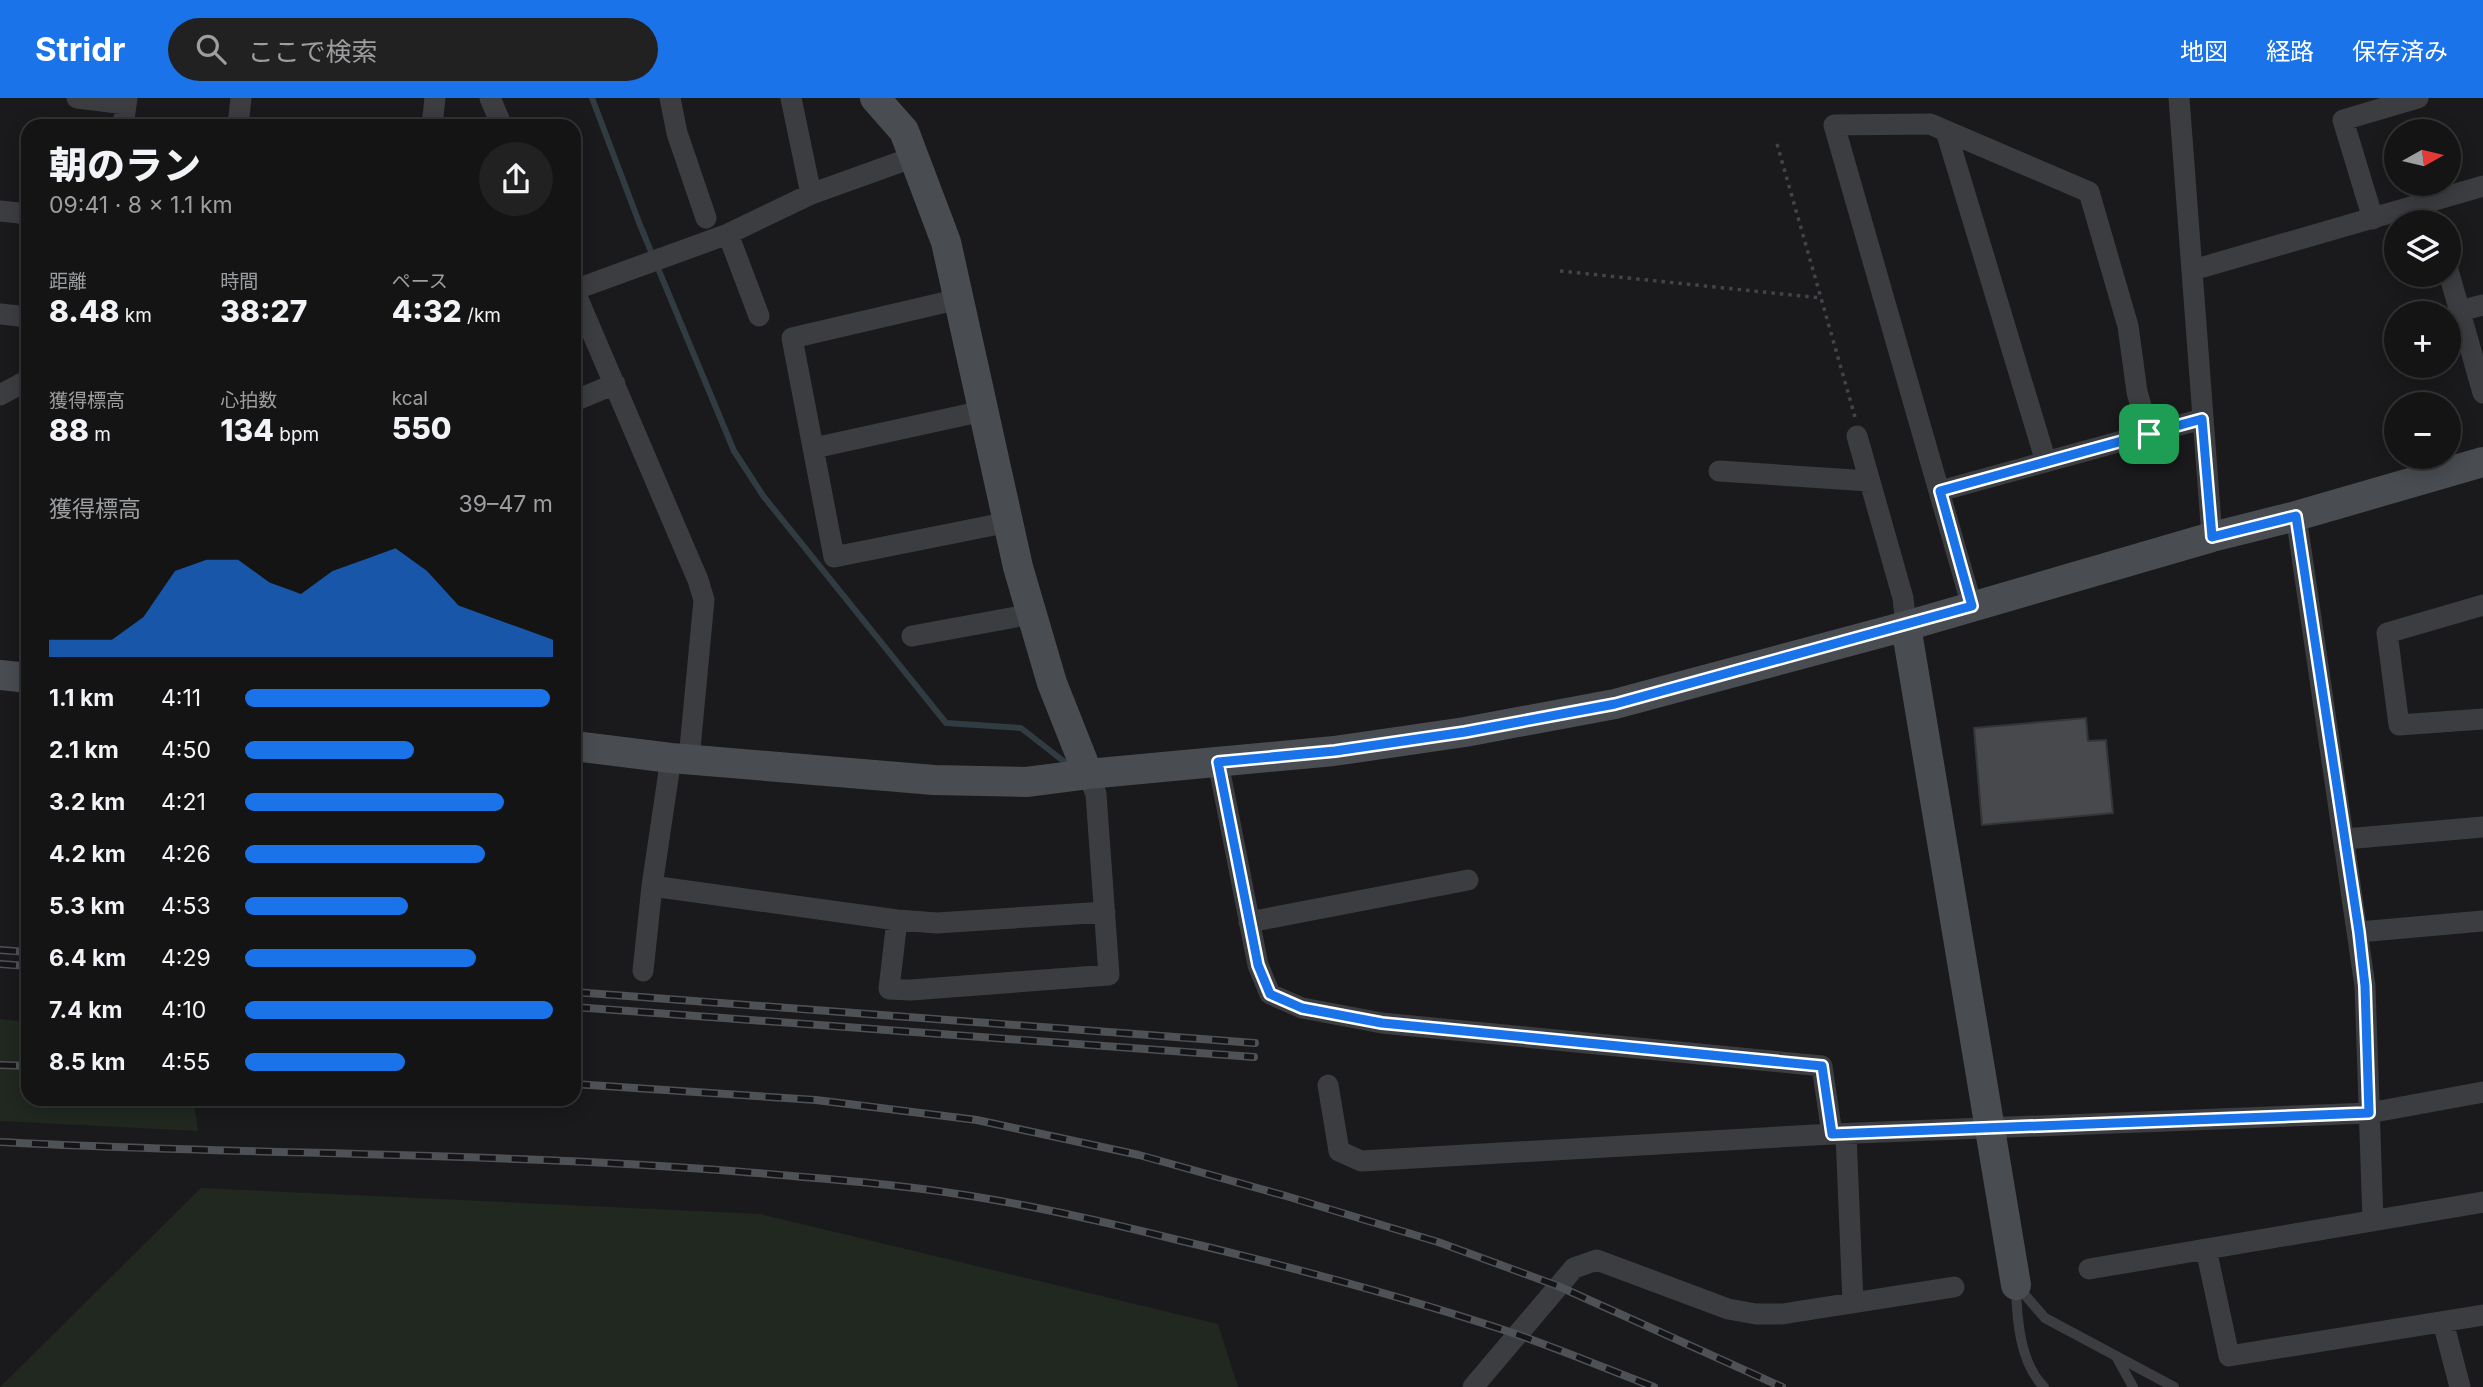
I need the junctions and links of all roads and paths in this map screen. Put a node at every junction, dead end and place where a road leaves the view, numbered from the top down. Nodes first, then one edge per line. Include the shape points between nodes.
1 (77, 98) edge
2 (241, 98) edge
3 (435, 98) edge
4 (490, 98) edge
5 (670, 98) edge
6 (791, 98) edge
7 (875, 98) edge
8 (2179, 98) edge
9 (2418, 98) edge
10 (126, 101) edge
11 (124, 119) edge
12 (239, 119) edge
13 (433, 119) edge
14 (499, 119) edge
15 (1946, 131) junction
16 (1777, 144) dead end
17 (914, 157) junction
18 (2483, 186) edge
19 (811, 194) junction
20 (2438, 210) edge
21 (0, 211) edge
22 (21, 213) edge
23 (706, 218) dead end
24 (2384, 218) edge
25 (2372, 219) junction
26 (728, 234) junction
27 (2193, 270) junction
28 (1560, 271) dead end
29 (581, 287) edge
30 (1821, 298) junction
31 (960, 299) junction
32 (2483, 305) edge
33 (581, 306) edge
34 (2461, 311) edge
35 (0, 314) edge
36 (2461, 315) edge
37 (21, 316) edge
38 (760, 316) dead end
39 (615, 383) junction
40 (21, 384) edge
41 (2483, 393) edge
42 (0, 395) edge
43 (581, 398) edge
44 (983, 411) junction
45 (2202, 419) junction
46 (2149, 434) junction
47 (1857, 436) joint
48 (814, 448) junction
49 (2046, 462) junction
50 (2483, 462) edge
51 (1719, 471) dead end
52 (1869, 481) junction
53 (1940, 491) junction
54 (2296, 516) junction
55 (1009, 522) junction
56 (2212, 537) junction
57 (2483, 605) edge
58 (1972, 606) junction
59 (1032, 614) junction
60 (1906, 626) junction
61 (912, 636) dead end
62 (0, 675) edge
63 (21, 677) edge
64 (2483, 719) edge
65 (581, 747) edge
66 (680, 759) junction
67 (1218, 762) junction
68 (1088, 774) junction
69 (2483, 827) edge
70 (2345, 839) junction
71 (1468, 880) dead end
72 (652, 886) junction
73 (1105, 912) junction
74 (897, 920) junction
75 (2483, 921) edge
76 (1249, 922) junction
77 (2359, 932) junction
78 (643, 971) dead end
79 (1328, 1085) dead end
80 (2483, 1092) edge
81 (2369, 1113) junction
82 (1990, 1128) junction
83 (1839, 1134) junction
84 (2483, 1202) edge
85 (2373, 1221) junction
86 (2206, 1249) junction
87 (2089, 1269) dead end
88 (2016, 1285) junction
89 (1954, 1287) dead end
90 (1853, 1303) junction
91 (2483, 1315) edge
92 (2443, 1322) junction
93 (2116, 1356) junction
94 (1473, 1387) edge
95 (2044, 1387) edge
96 (2133, 1387) edge
97 (2174, 1387) edge
98 (2460, 1387) edge

1 - 10 street
2 - 12 street
3 - 13 street
4 - 14 street
5 - 23 street via 677,134
6 - 19 street
7 - 17 street via 904,131
8 - 27 street
9 - 25 street via 2343,120
10 - 11 street
15 - 46 street via 2088,192 2128,327 2137,392
15 - 49 street
15 - 53 street via 1930,124 1835,125
16 - 30 path
17 - 19 street
17 - 31 street via 946,242
18 - 20 street
19 - 26 street
21 - 22 street
24 - 25 street
25 - 27 street
26 - 29 street
26 - 38 street
27 - 45 street
28 - 30 path
30 - 47 path
31 - 44 street
31 - 48 street via 792,338
32 - 34 street
33 - 39 street
35 - 37 street
36 - 41 street
39 - 43 street
39 - 66 street via 704,600
40 - 42 street
44 - 48 street
44 - 55 street
45 - 46 street
45 - 56 street
46 - 49 street
47 - 52 street
48 - 55 street via 834,557
49 - 53 street
50 - 54 street
51 - 52 street
52 - 60 street via 1903,598
53 - 58 street
54 - 56 street
54 - 70 street
55 - 59 street
56 - 58 street
57 - 64 street via 2387,633 2399,725
58 - 60 street
59 - 61 street
59 - 68 street via 1052,683
60 - 67 street via 1615,704 1361,748
60 - 82 street
62 - 63 street
65 - 66 street
66 - 68 street via 934,780 1026,782
66 - 72 street
67 - 68 street
67 - 76 street
68 - 73 street via 1097,794
69 - 70 street
70 - 77 street
71 - 76 street
72 - 74 street
72 - 78 street
73 - 74 street via 937,923
73 - 74 street via 1109,975 911,990 889,989
75 - 77 street
76 - 83 street via 1270,994 1302,1008 1382,1023 1822,1066
77 - 81 street
79 - 83 street via 1339,1151 1361,1161
80 - 81 street
81 - 82 street
81 - 85 street
82 - 83 street
82 - 88 street
83 - 90 street
84 - 85 street
85 - 86 street
86 - 87 street
86 - 92 street via 2229,1356
88 - 93 lane via 2045,1318
88 - 95 lane via 2024,1348
89 - 90 street
90 - 94 street via 1756,1314 1728,1309 1597,1260 1574,1268
91 - 92 street
92 - 98 street
93 - 96 lane
93 - 97 lane

